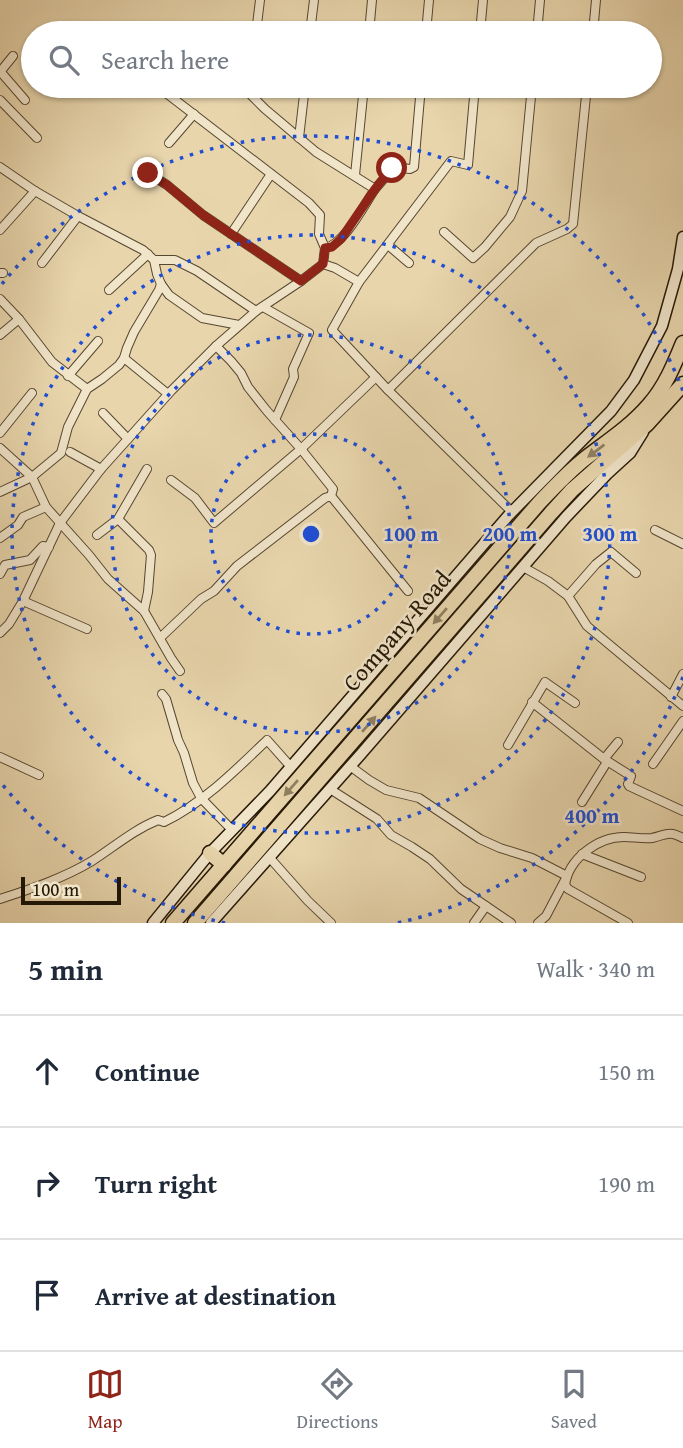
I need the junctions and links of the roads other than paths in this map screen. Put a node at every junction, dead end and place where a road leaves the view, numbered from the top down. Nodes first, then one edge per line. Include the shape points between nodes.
1 (260, 0) edge
2 (314, 0) edge
3 (372, 0) edge
4 (429, 0) edge
5 (484, 0) edge
6 (540, 0) edge
7 (596, 0) edge
8 (257, 21) edge
9 (311, 21) edge
10 (370, 21) edge
11 (427, 21) edge
12 (481, 21) edge
13 (538, 21) edge
14 (594, 21) edge
15 (13, 56) dead end
16 (0, 72) edge
17 (21, 96) edge
18 (179, 98) edge
19 (254, 98) edge
20 (304, 98) edge
21 (363, 98) edge
22 (420, 98) edge
23 (474, 98) edge
24 (530, 98) edge
25 (586, 98) edge
26 (0, 100) edge
27 (194, 114) junction
28 (37, 138) dead end
29 (299, 138) junction
30 (169, 143) dead end
31 (0, 167) edge
32 (148, 173) dead end
33 (271, 174) junction
34 (355, 175) junction
35 (375, 189) junction
36 (35, 191) junction
37 (78, 216) junction
38 (0, 230) edge
39 (443, 232) dead end
40 (231, 234) junction
41 (683, 237) edge
42 (388, 245) junction
43 (325, 248) junction
44 (151, 257) junction
45 (42, 263) dead end
46 (409, 263) dead end
47 (323, 264) junction
48 (301, 281) junction
49 (359, 282) junction
50 (161, 284) junction
51 (109, 290) dead end
52 (2, 305) edge
53 (259, 309) junction
54 (19, 319) junction
55 (239, 325) junction
56 (0, 335) edge
57 (98, 341) dead end
58 (683, 343) edge
59 (216, 346) junction
60 (124, 358) junction
61 (68, 376) junction
62 (376, 377) junction
63 (683, 384) edge
64 (87, 389) junction
65 (388, 390) junction
66 (32, 393) dead end
67 (168, 394) junction
68 (103, 413) dead end
69 (275, 420) junction
70 (647, 424) junction
71 (0, 433) edge
72 (128, 439) junction
73 (0, 448) edge
74 (301, 449) junction
75 (70, 452) dead end
76 (101, 469) junction
77 (147, 469) dead end
78 (32, 477) junction
79 (172, 480) dead end
80 (0, 492) edge
81 (331, 496) junction
82 (46, 507) junction
83 (512, 512) junction
84 (118, 519) junction
85 (60, 523) junction
86 (655, 530) dead end
87 (97, 536) dead end
88 (0, 538) edge
89 (683, 544) edge
90 (49, 547) junction
91 (523, 567) junction
92 (636, 573) dead end
93 (0, 574) edge
94 (408, 591) dead end
95 (568, 596) junction
96 (23, 601) junction
97 (144, 611) junction
98 (87, 629) dead end
99 (0, 633) edge
100 (160, 638) junction
101 (180, 671) dead end
102 (683, 674) edge
103 (162, 694) dead end
104 (671, 696) junction
105 (532, 702) junction
106 (575, 703) dead end
107 (683, 706) edge
108 (683, 721) edge
109 (618, 742) dead end
110 (508, 745) dead end
111 (0, 757) edge
112 (606, 761) junction
113 (653, 764) dead end
114 (350, 766) junction
115 (291, 767) junction
116 (39, 775) dead end
117 (330, 789) junction
118 (201, 798) junction
119 (582, 802) dead end
120 (683, 811) edge
121 (232, 830) junction
122 (683, 838) edge
123 (210, 853) junction
124 (582, 854) junction
125 (269, 857) junction
126 (224, 865) junction
127 (641, 877) dead end
128 (566, 878) junction
129 (0, 899) edge
130 (486, 906) junction
131 (153, 923) edge
132 (173, 923) edge
133 (195, 923) edge
134 (211, 923) edge
135 (331, 923) edge
136 (474, 923) edge
137 (510, 923) edge
138 (538, 923) edge
139 (628, 923) edge

1 - 8 street
2 - 9 street
3 - 10 street
4 - 11 street
5 - 12 street
6 - 13 street
7 - 14 street
15 - 16 street
16 - 17 street
18 - 27 street
19 - 29 street
20 - 29 street
21 - 34 street
22 - 35 street via 414,167 394,167
23 - 42 street via 468,165 452,161
24 - 39 street via 522,191 510,217 473,258
25 - 65 street via 573,224 536,243
26 - 28 street
27 - 30 street
27 - 33 street
29 - 34 street
31 - 36 street
32 - 40 street
33 - 40 street
33 - 43 street via 320,215 319,234
34 - 35 street
35 - 43 street via 341,239
36 - 37 street
36 - 38 street
37 - 44 street
37 - 45 street
40 - 48 street
41 - 83 street via 662,326 634,380 602,422
42 - 46 street
42 - 49 street
43 - 47 street
44 - 50 street
44 - 51 street
44 - 53 street via 186,265
47 - 48 street
47 - 49 street
48 - 53 street
49 - 62 street via 332,330
50 - 55 street via 202,318
50 - 60 street
52 - 54 street
53 - 55 street
53 - 69 street via 309,334
54 - 56 street
54 - 61 street
55 - 59 street
57 - 61 street
58 -> 126 highway, Company Road via 669,377 650,405 562,479
59 - 67 street
59 - 69 street
60 - 64 street
60 - 67 street
61 - 64 street
62 - 65 street
62 - 74 street
63 - 70 highway, Company Road
64 - 78 street via 61,453
65 - 83 street
66 - 71 street
67 - 72 street
68 - 72 street
69 - 74 street
70 - 91 street via 630,453
133 -> 70 highway, Company Road via 551,513
72 - 76 street
73 - 78 street
74 - 79 street via 214,523 195,498
74 - 81 street via 333,489
75 - 76 street
76 - 85 street
77 - 84 street
78 - 80 street
78 - 82 street
81 - 94 street
81 - 100 street via 237,566
82 - 85 street
82 - 88 street via 23,517
83 - 115 street
84 - 87 street
84 - 97 street via 151,555
85 - 90 street
85 - 97 street via 114,586
86 - 89 street
90 - 93 street via 43,546 30,560 5,565
90 - 96 street
91 - 95 street
91 - 114 street
92 - 95 street via 611,552
95 - 104 street via 587,626
96 - 98 street
96 - 99 street
97 - 100 street
100 - 101 street
102 - 104 street
103 - 118 street
104 - 107 street
105 - 106 street via 545,682
105 - 110 street
105 - 112 street
108 - 113 street
109 - 112 street
111 - 116 street
112 - 119 street
112 - 120 street via 631,776 629,786
114 - 117 street
114 - 128 street via 386,790 419,798 480,839 532,858
115 - 118 street via 267,740
115 - 121 street
117 - 125 street
117 - 130 street via 377,819 391,835 430,859
118 - 121 street
118 - 129 street via 164,822 141,827 91,862
121 - 123 street
122 - 124 street via 676,834 621,836 595,844
123 - 126 highway
123 - 131 street
124 - 127 street
124 - 128 street
125 - 134 street
125 - 135 street
126 - 132 highway, Company Road
128 - 138 street
128 - 139 street via 568,889
130 - 136 street
130 - 137 street

